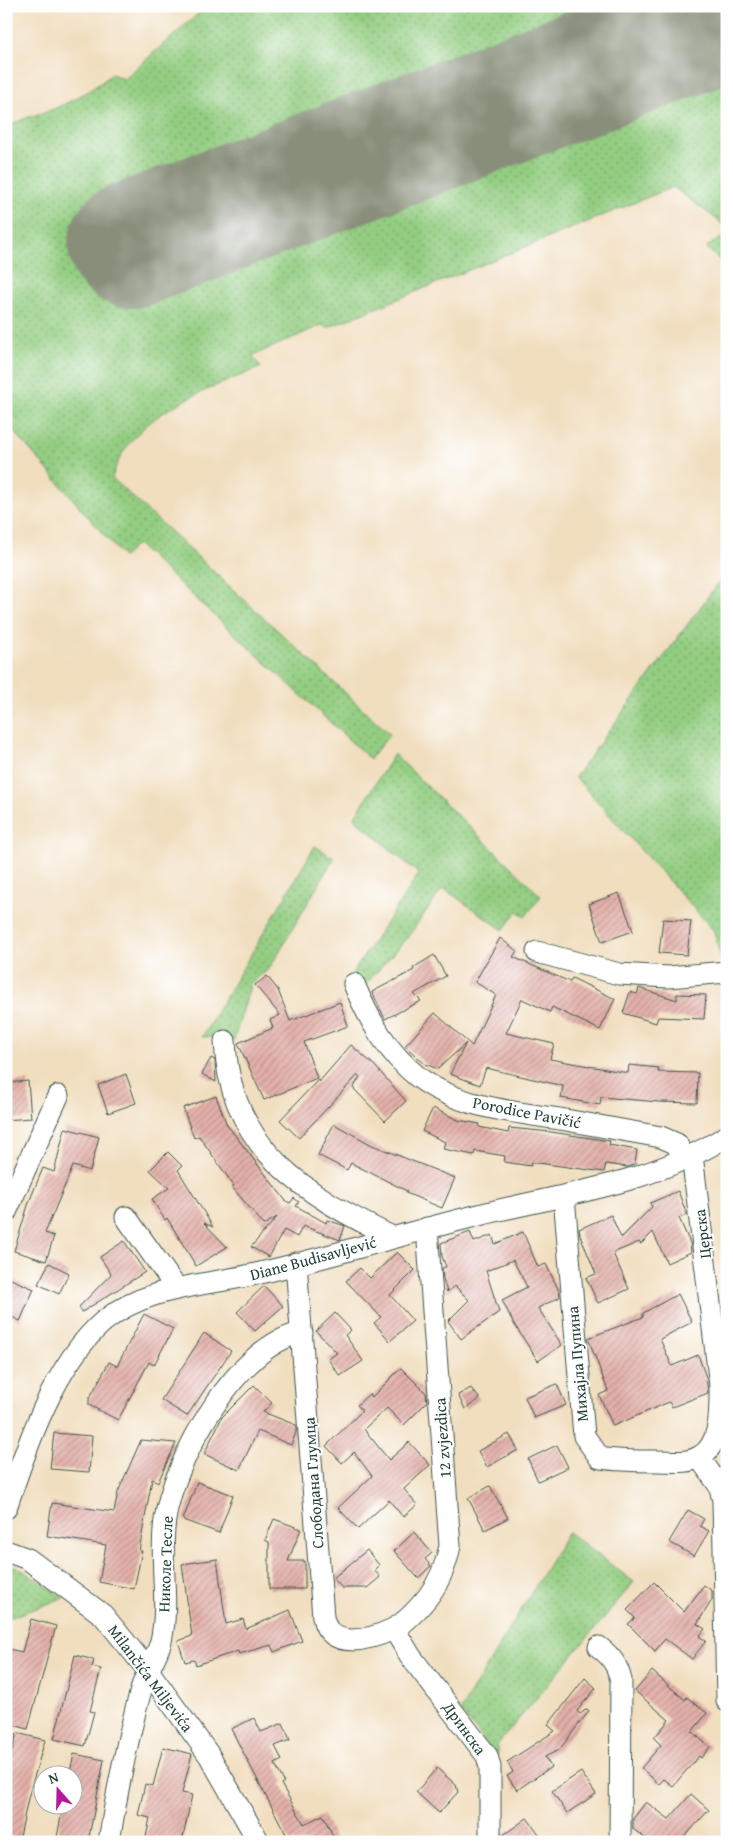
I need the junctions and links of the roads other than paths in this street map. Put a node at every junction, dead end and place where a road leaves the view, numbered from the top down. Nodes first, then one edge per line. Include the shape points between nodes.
1 (537, 952) dead end
2 (727, 972) edge
3 (354, 984) dead end
4 (225, 1040) dead end
5 (58, 1096) dead end
6 (727, 1136) edge
7 (688, 1157) junction
8 (564, 1196) junction
9 (6, 1212) edge
10 (126, 1217) dead end
11 (427, 1228) junction
12 (392, 1237) junction
13 (296, 1263) junction
14 (177, 1289) junction
15 (302, 1333) junction
16 (699, 1457) junction
17 (6, 1508) edge
18 (6, 1551) edge
19 (394, 1629) junction
20 (599, 1647) dead end
21 (147, 1669) junction
22 (727, 1701) edge
23 (109, 1842) edge
24 (259, 1842) edge
25 (490, 1842) edge
26 (620, 1842) edge

1 - 2 street via 619,974 668,977
3 - 7 street, Porodice Pavičić via 364,1008 388,1047 420,1078 444,1092 500,1110 661,1138 677,1144
4 - 12 street via 229,1080 238,1107 270,1154 312,1194
5 - 9 street
6 - 7 street, Diane Budisavljević
7 - 8 street, Diane Budisavljević via 614,1185
7 - 16 street, Церска via 720,1386 714,1439
8 - 11 street, Diane Budisavljević
8 - 16 street, Михајла Пупина via 582,1426 589,1446 600,1458 619,1461 683,1462
10 - 14 street
11 - 12 street, Diane Budisavljević
11 - 19 street, 12 zvjezdica via 450,1546 442,1573 427,1598
12 - 13 street, Diane Budisavljević
13 - 14 street, Diane Budisavljević
13 - 15 street, Слободана Глумца
14 - 17 street, Diane Budisavljević via 139,1299 121,1308 102,1323 81,1348 45,1405 27,1444
15 - 19 street, Слободана Глумца via 325,1628 342,1640
15 - 21 street, Николе Тесле via 271,1345 252,1362 198,1430 180,1468 165,1519 160,1642
16 - 22 street via 720,1487 723,1501
18 - 21 street, Milančića Miljevića via 28,1559 103,1615
19 - 25 street, Дринска via 411,1657 486,1756 490,1767
20 - 26 street via 618,1666 621,1680
21 - 23 street, Николе Тесле via 127,1744
21 - 24 street, Milančića Miljevića via 209,1755

